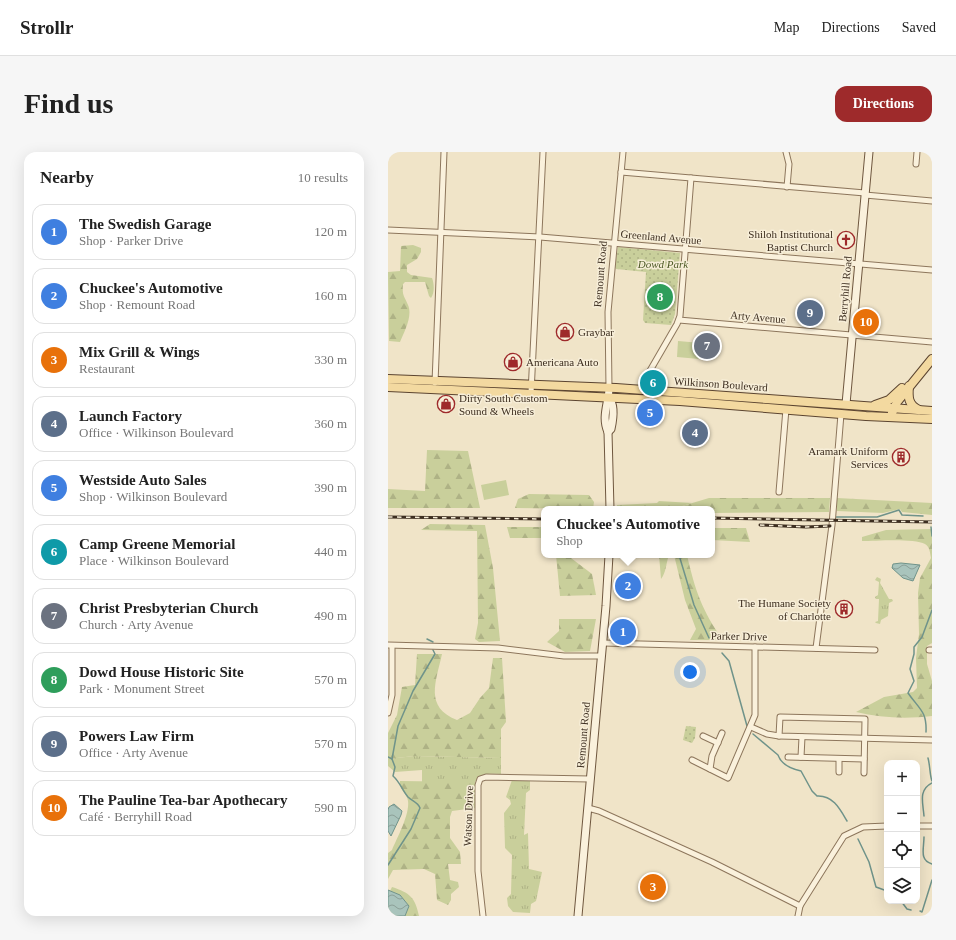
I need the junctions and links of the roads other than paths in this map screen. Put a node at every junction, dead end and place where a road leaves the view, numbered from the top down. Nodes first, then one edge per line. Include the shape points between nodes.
1 (444, 152) edge
2 (543, 152) edge
3 (623, 152) edge
4 (786, 152) edge
5 (869, 152) edge
6 (917, 152) edge
7 (916, 164) dead end
8 (621, 172) junction
9 (691, 178) junction
10 (787, 187) junction
11 (865, 194) junction
12 (932, 201) edge
13 (388, 230) edge
14 (441, 232) junction
15 (540, 237) junction
16 (614, 242) junction
17 (686, 249) junction
18 (859, 264) junction
19 (932, 270) edge
20 (679, 320) junction
21 (852, 335) junction
22 (932, 342) edge
23 (932, 360) edge
24 (388, 379) edge
25 (435, 385) junction
26 (911, 385) junction
27 (388, 387) edge
28 (609, 388) junction
29 (531, 389) junction
30 (642, 389) junction
31 (609, 398) junction
32 (846, 404) junction
33 (865, 406) junction
34 (893, 408) junction
35 (786, 409) junction
36 (929, 411) edge
37 (841, 414) junction
38 (891, 418) junction
39 (932, 419) edge
40 (779, 492) dead end
41 (610, 506) edge
42 (609, 558) edge
43 (603, 643) junction
44 (390, 645) edge
45 (755, 646) junction
46 (816, 648) junction
47 (875, 650) dead end
48 (601, 656) junction
49 (388, 713) edge
50 (751, 727) junction
51 (722, 733) dead end
52 (703, 736) dead end
53 (779, 736) junction
54 (802, 737) junction
55 (864, 739) junction
56 (932, 740) edge
57 (718, 743) junction
58 (788, 757) dead end
59 (802, 757) junction
60 (839, 758) junction
61 (864, 759) junction
62 (692, 760) dead end
63 (710, 769) junction
64 (839, 772) dead end
65 (864, 773) dead end
66 (590, 779) junction
67 (588, 808) junction
68 (884, 826) edge
69 (920, 826) edge
70 (932, 826) edge
71 (800, 906) junction
72 (483, 916) edge
73 (578, 916) edge
74 (798, 916) edge

1 - 14 street
2 - 15 street
3 - 8 street, Remount Road
4 - 10 street via 789,164
5 - 11 main road, Berryhill Road
6 - 7 street
8 - 9 street
8 - 16 street, Remount Road
9 - 10 street
9 - 17 street
10 - 11 street
11 - 12 street
11 - 18 main road, Berryhill Road
13 - 14 street, Greenland Avenue
14 - 15 street, Greenland Avenue
14 - 25 street
15 - 16 street, Greenland Avenue
15 - 29 street
16 - 17 street, Greenland Avenue
16 - 28 street, Remount Road via 608,312
17 - 18 street, Greenland Avenue
17 - 20 street
18 - 19 street, Greenland Avenue
18 - 21 main road, Berryhill Road
20 - 21 street, Arty Avenue
20 - 30 street
21 - 22 street, Arty Avenue
21 - 32 main road, Berryhill Road
23 - 26 main road
24 - 25 main road, Wilkinson Boulevard
25 - 27 main road, Wilkinson Boulevard
25 - 29 main road, Wilkinson Boulevard
26 - 33 main road via 906,385 886,402
26 - 34 main road
26 - 36 main road via 910,403 917,409
28 - 29 main road, Wilkinson Boulevard
28 - 30 main road, Wilkinson Boulevard
28 - 31 main road, Remount Road
29 - 31 main road, Wilkinson Boulevard
30 - 32 main road, Wilkinson Boulevard
31 - 35 main road, Wilkinson Boulevard
31 - 41 main road, Remount Road via 606,405 606,424
32 - 33 main road, Wilkinson Boulevard
33 - 34 main road, Wilkinson Boulevard
34 - 36 main road, Wilkinson Boulevard
34 - 38 main road
35 - 37 main road, Wilkinson Boulevard
35 - 40 street
37 - 38 main road, Wilkinson Boulevard
37 - 46 street via 832,526
38 - 39 main road, Wilkinson Boulevard
42 - 43 main road, Remount Road
43 - 45 street, Parker Drive
43 - 48 main road, Remount Road
44 - 48 street via 498,648 564,656
44 - 49 street via 392,695
45 - 46 street, Parker Drive
45 - 50 street via 755,711
46 - 47 street, Parker Drive
48 - 66 main road, Remount Road
50 - 53 street
50 - 63 street via 728,778
51 - 57 street
52 - 57 street
53 - 54 street
53 - 55 street via 780,716 865,719
54 - 55 street
54 - 59 street
55 - 56 street
55 - 61 street
57 - 63 street
58 - 59 street
59 - 60 street
60 - 61 street
60 - 64 street
61 - 65 street
62 - 63 street
66 - 67 main road, Remount Road
66 - 72 street, Watson Drive via 480,779 477,860
67 - 71 street via 599,810
67 - 73 main road, Remount Road
68 - 71 street via 863,827 844,836
69 - 70 street
71 - 74 street

